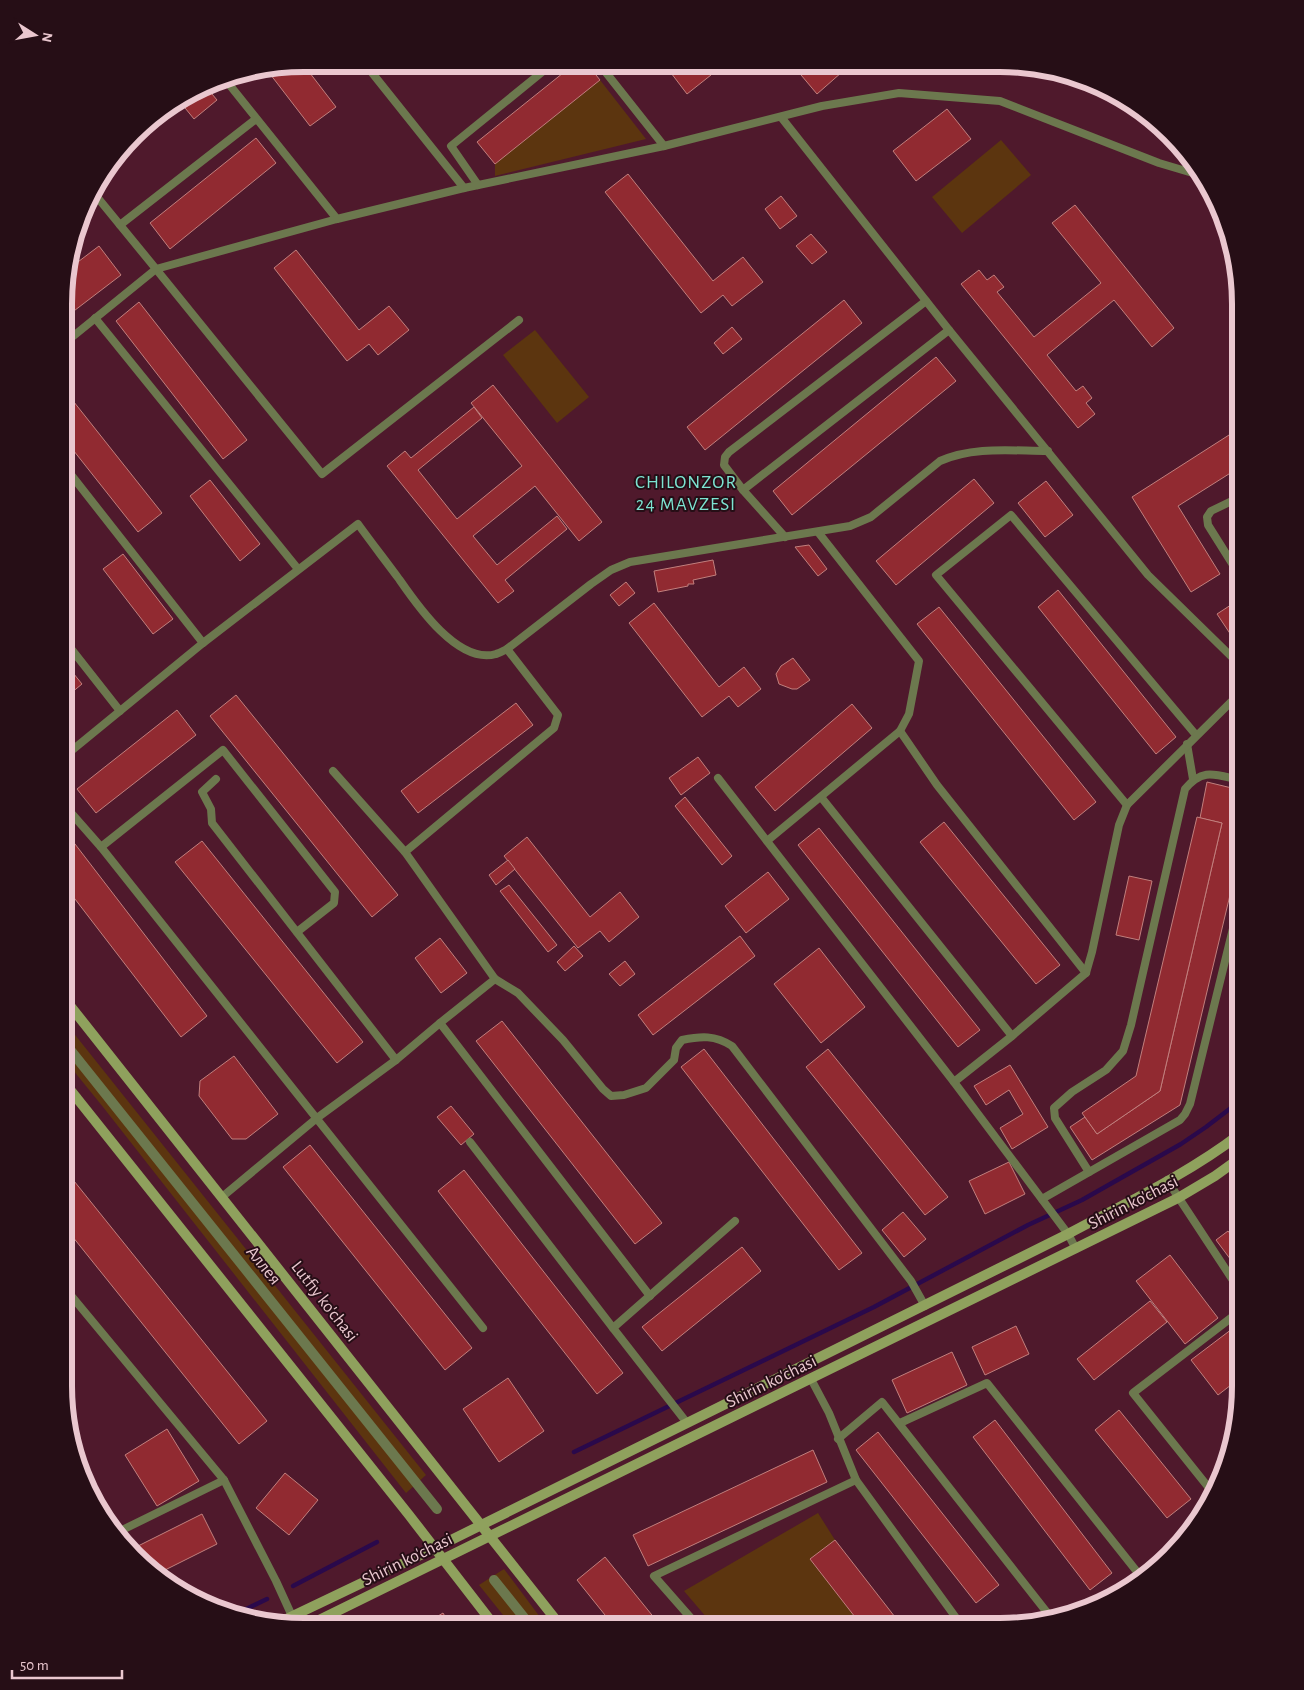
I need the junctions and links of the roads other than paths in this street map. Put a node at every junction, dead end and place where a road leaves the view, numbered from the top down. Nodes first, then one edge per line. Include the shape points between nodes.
1 (371, 72) edge
2 (542, 72) edge
3 (606, 72) edge
4 (230, 85) edge
5 (781, 117) junction
6 (256, 119) junction
7 (664, 146) junction
8 (1190, 172) edge
9 (478, 185) junction
10 (464, 188) junction
11 (98, 198) edge
12 (337, 219) junction
13 (120, 226) junction
14 (156, 269) junction
15 (926, 301) junction
16 (95, 318) junction
17 (519, 320) dead end
18 (949, 330) junction
19 (72, 337) edge
20 (1048, 451) junction
21 (72, 475) edge
22 (743, 490) junction
23 (1232, 501) edge
24 (818, 532) junction
25 (785, 536) junction
26 (1232, 562) edge
27 (298, 568) junction
28 (203, 643) junction
29 (507, 649) junction
30 (72, 650) edge
31 (1232, 657) edge
32 (1232, 701) edge
33 (120, 711) junction
34 (900, 731) junction
35 (1196, 735) junction
36 (1187, 744) junction
37 (72, 750) edge
38 (333, 771) dead end
39 (718, 778) dead end
40 (1232, 778) edge
41 (216, 779) dead end
42 (1193, 779) junction
43 (821, 797) junction
44 (1127, 805) junction
45 (72, 814) edge
46 (767, 841) junction
47 (101, 847) junction
48 (406, 852) junction
49 (297, 932) junction
50 (1232, 933) edge
51 (1086, 973) junction
52 (495, 979) junction
53 (72, 1008) edge
54 (440, 1023) junction
55 (1012, 1036) junction
56 (72, 1052) edge
57 (396, 1060) junction
58 (954, 1082) junction
59 (72, 1091) edge
60 (77, 1097) junction
61 (72, 1102) edge
62 (317, 1118) junction
63 (1232, 1140) edge
64 (470, 1142) dead end
65 (1232, 1164) edge
66 (1089, 1172) junction
67 (1167, 1180) junction
68 (222, 1197) junction
69 (1178, 1198) junction
70 (1042, 1199) junction
71 (735, 1221) dead end
72 (1068, 1234) junction
73 (1076, 1249) junction
74 (1232, 1279) edge
75 (650, 1296) junction
76 (72, 1297) edge
77 (925, 1306) junction
78 (1232, 1316) edge
79 (483, 1328) dead end
80 (613, 1328) junction
81 (811, 1379) junction
82 (688, 1423) junction
83 (900, 1423) junction
84 (838, 1439) junction
85 (224, 1480) junction
86 (856, 1480) junction
87 (1208, 1487) edge
88 (437, 1509) dead end
89 (481, 1524) junction
90 (122, 1530) edge
91 (491, 1536) junction
92 (434, 1548) junction
93 (443, 1559) junction
94 (1137, 1572) edge
95 (494, 1580) dead end
96 (1047, 1613) edge
97 (292, 1616) joint
98 (323, 1618) edge
99 (489, 1618) edge
100 (524, 1618) edge
101 (555, 1618) edge
102 (691, 1618) edge
103 (956, 1618) edge

1 - 10 lane
2 - 9 lane via 451,146
3 - 7 lane
4 - 6 lane
5 - 7 lane
5 - 8 lane via 822,106 899,93 1000,101 1159,164
5 - 15 lane
6 - 12 lane
6 - 13 lane
7 - 9 lane
9 - 10 lane
10 - 12 lane
11 - 13 lane
12 - 14 lane
13 - 14 lane
14 - 16 lane
14 - 17 lane via 322,474
15 - 18 lane
15 - 22 lane via 724,457 724,465
16 - 19 lane
16 - 27 lane
18 - 20 lane
18 - 22 lane
20 - 24 lane via 976,450 958,454 940,461 871,517 850,526
20 - 31 lane via 1148,576
21 - 28 lane
22 - 25 lane
23 - 26 lane via 1211,511 1207,517 1208,525
24 - 25 lane
24 - 34 lane via 919,661 909,714
25 - 29 lane via 630,562 591,584
27 - 28 lane
27 - 29 lane via 358,524 437,628 472,652 496,655
28 - 33 lane
29 - 48 lane via 558,715 554,728
30 - 33 lane
32 - 35 lane
33 - 37 lane
34 - 43 lane
34 - 51 lane via 937,785
35 - 36 lane
35 - 44 lane via 1011,515 936,575
36 - 42 lane
36 - 44 lane
38 - 48 lane
39 - 46 lane
40 - 42 lane via 1210,774
41 - 49 lane via 202,792 211,810 212,823
42 - 66 lane via 1185,789 1123,1051 1106,1070 1054,1108 1055,1118
43 - 46 lane
43 - 55 lane
44 - 51 lane via 1119,825
45 - 47 lane
46 - 58 lane
47 - 49 lane via 223,750 335,892 334,903
47 - 62 lane
48 - 52 lane
49 - 57 lane
50 - 66 lane via 1185,1114 1180,1120
51 - 55 lane
52 - 54 lane
52 - 77 lane via 518,993 611,1096 624,1096 646,1088 674,1060 676,1048 682,1040 719,1038 732,1046 911,1281
53 - 68 main road, Lutfiy ko'chasi
54 - 57 lane
54 - 75 lane
55 - 58 lane
56 - 88 street, Аллея
57 - 62 lane
58 - 70 lane
59 - 60 main road
60 - 61 lane
60 - 92 main road
62 - 68 lane
62 - 79 lane
63 - 67 main road, Shirin ko'chasi
64 - 80 lane
65 - 69 main road, Shirin ko'chasi
66 - 70 lane
67 - 69 lane
67 - 72 main road, Shirin ko'chasi
68 - 89 main road, Lutfiy ko'chasi
69 - 73 main road, Shirin ko'chasi
69 - 74 lane
70 - 72 lane
71 - 75 lane
72 - 73 lane
72 - 77 main road, Shirin ko'chasi
73 - 81 main road, Shirin ko'chasi
75 - 80 lane
76 - 85 lane
77 - 82 main road, Shirin ko'chasi
78 - 87 lane via 1133,1393
80 - 82 lane
81 - 84 lane
81 - 91 main road, Shirin ko'chasi
82 - 89 main road, Shirin ko'chasi
83 - 84 lane via 882,1402
83 - 94 lane via 987,1383
83 - 96 lane
84 - 86 lane
85 - 90 lane
85 - 97 lane
86 - 102 lane via 654,1576
86 - 103 lane
89 - 91 main road, Lutfiy ko'chasi
89 - 92 main road, Shirin ko'chasi
91 - 93 main road, Shirin ko'chasi
91 - 101 main road, Lutfiy ko'chasi
92 - 93 main road
92 - 97 main road, Shirin ko'chasi
93 - 98 main road, Shirin ko'chasi
93 - 99 main road
95 - 100 street

